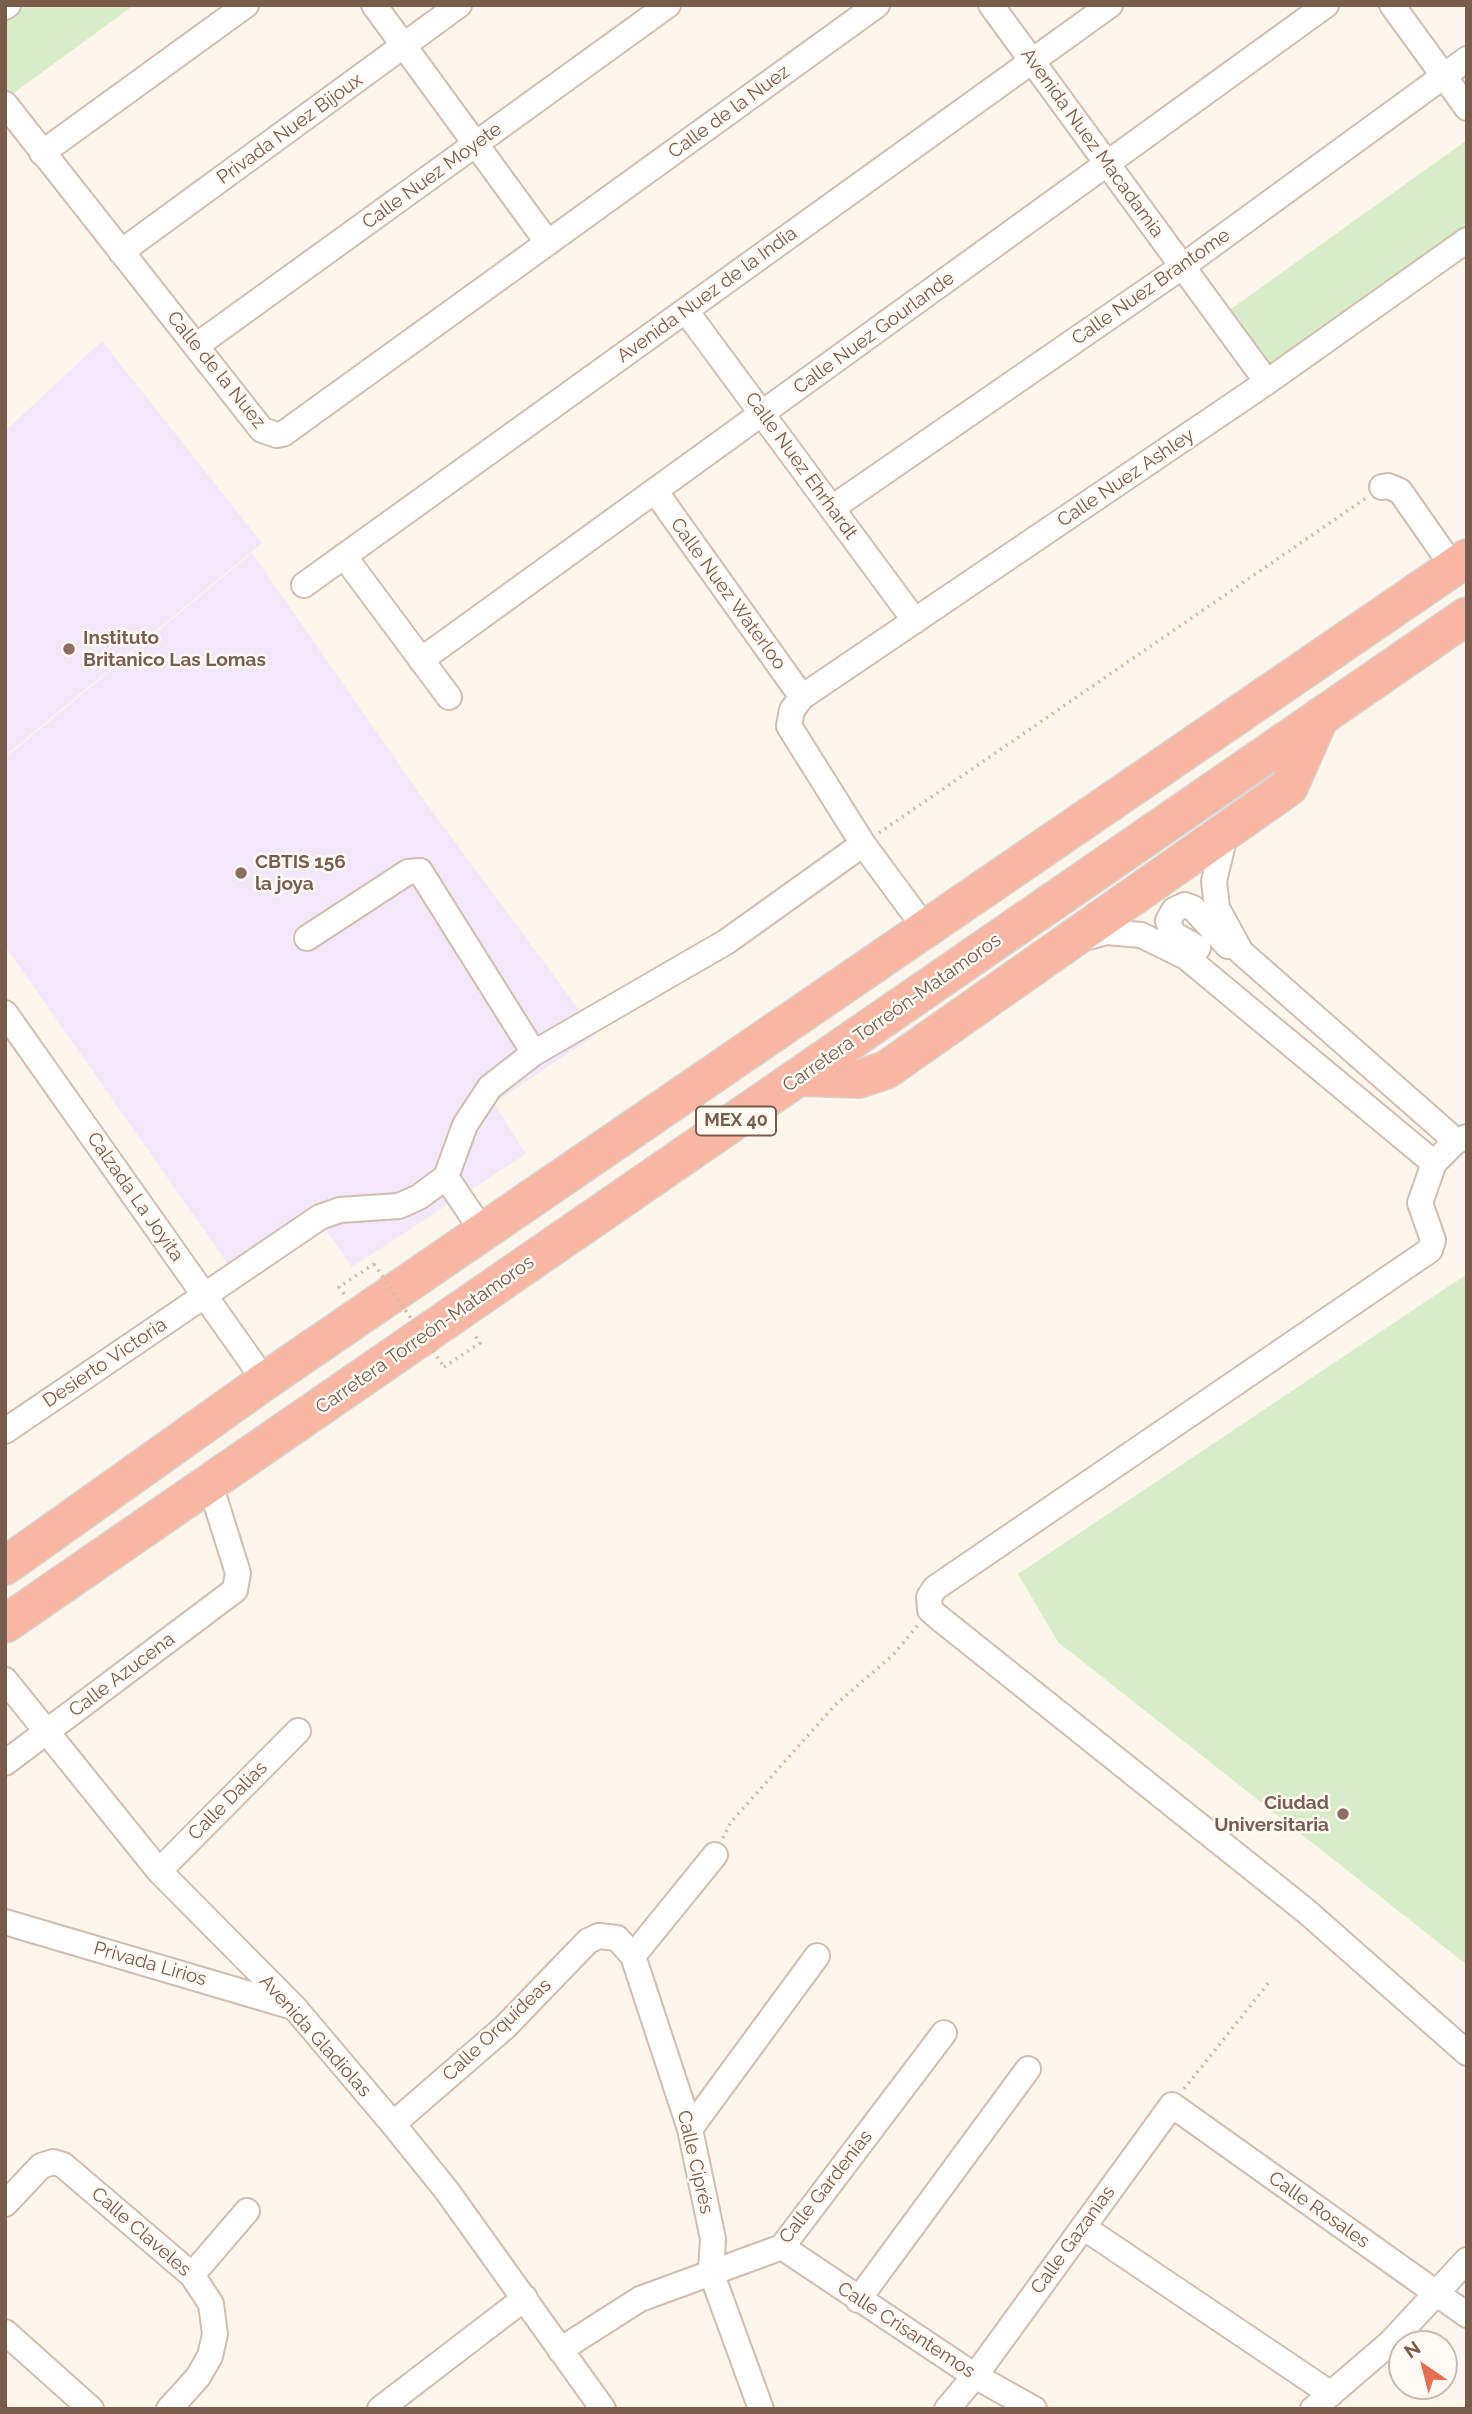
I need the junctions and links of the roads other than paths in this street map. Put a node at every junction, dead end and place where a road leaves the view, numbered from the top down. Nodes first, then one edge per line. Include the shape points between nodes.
1 (246, 5) edge
2 (374, 5) edge
3 (459, 5) edge
4 (668, 5) edge
5 (877, 5) edge
6 (991, 5) edge
7 (1111, 5) edge
8 (1326, 5) edge
9 (1392, 5) edge
10 (851, 13) edge
11 (404, 46) junction
12 (1467, 60) edge
13 (1032, 62) junction
14 (1444, 76) junction
15 (5, 104) edge
16 (1467, 108) edge
17 (476, 144) junction
18 (42, 153) junction
19 (1107, 163) junction
20 (1467, 240) edge
21 (548, 243) junction
22 (121, 252) junction
23 (1182, 266) junction
24 (686, 311) junction
25 (196, 346) junction
26 (1267, 382) junction
27 (763, 413) junction
28 (1382, 487) road end
29 (655, 491) junction
30 (832, 508) junction
31 (344, 556) junction
32 (1460, 563) edge
33 (304, 585) dead end
34 (1467, 616) edge
35 (915, 621) junction
36 (421, 660) junction
37 (449, 697) dead end
38 (796, 707) junction
39 (1320, 717) junction
40 (1226, 831) junction
41 (863, 844) junction
42 (925, 928) junction
43 (307, 938) dead end
44 (1067, 943) junction
45 (1241, 952) junction
46 (1220, 986) junction
47 (5, 1013) edge
48 (534, 1053) junction
49 (799, 1077) junction
50 (1461, 1139) edge
51 (1434, 1163) junction
52 (446, 1177) junction
53 (483, 1232) junction
54 (204, 1294) junction
55 (265, 1381) junction
56 (5, 1431) edge
57 (210, 1484) junction
58 (5, 1566) edge
59 (5, 1623) edge
60 (5, 1680) edge
61 (47, 1731) junction
62 (298, 1731) dead end
63 (5, 1763) edge
64 (715, 1855) road end
65 (159, 1871) junction
66 (5, 1922) edge
67 (633, 1956) junction
68 (817, 1956) dead end
69 (294, 2007) junction
70 (944, 2033) dead end
71 (1467, 2053) edge
72 (1028, 2069) dead end
73 (1172, 2105) joint
74 (393, 2124) junction
75 (690, 2129) junction
76 (5, 2204) edge
77 (247, 2211) dead end
78 (1083, 2227) junction
79 (782, 2247) junction
80 (1467, 2260) edge
81 (711, 2272) junction
82 (192, 2275) junction
83 (1435, 2292) junction
84 (525, 2298) junction
85 (858, 2300) junction
86 (1467, 2315) edge
87 (5, 2332) edge
88 (560, 2350) junction
89 (975, 2376) junction
90 (1322, 2402) edge
91 (91, 2409) edge
92 (169, 2409) edge
93 (380, 2409) edge
94 (603, 2409) edge
95 (761, 2409) edge
96 (947, 2409) edge
97 (1034, 2409) edge

1 - 18 street
2 - 11 street
3 - 11 street, Privada Nuez Bijoux
4 - 17 street, Calle Nuez Moyete
5 - 10 street, Calle de la Nuez
6 - 13 street, Avenida Nuez Macadamia
7 - 13 street, Avenida Nuez de la India
8 - 19 street, Calle Nuez Gourlande
9 - 14 street
10 - 21 street, Calle de la Nuez
11 - 17 street
11 - 22 street, Privada Nuez Bijoux
12 - 14 street, Calle Nuez Brantome
13 - 19 street, Avenida Nuez Macadamia
13 - 24 street, Avenida Nuez de la India
14 - 16 street
14 - 23 street, Calle Nuez Brantome
15 - 18 street, Calle de la Nuez
17 - 21 street
17 - 25 street, Calle Nuez Moyete
18 - 22 street, Calle de la Nuez
19 - 23 street, Avenida Nuez Macadamia
19 - 27 street, Calle Nuez Gourlande
20 - 26 street, Calle Nuez Ashley
21 - 25 street, Calle de la Nuez via 283,434 262,430
22 - 25 street, Calle de la Nuez
23 - 26 street, Avenida Nuez Macadamia
23 - 30 street, Calle Nuez Brantome
24 - 27 street, Calle Nuez Ehrhardt
24 - 31 street, Avenida Nuez de la India
26 - 35 street, Calle Nuez Ashley
27 - 29 street, Calle Nuez Gourlande
27 - 30 street, Calle Nuez Ehrhardt
28 - 32 street via 1400,491
29 - 36 street, Calle Nuez Gourlande
29 - 38 street, Calle Nuez Waterloo
30 - 35 street, Calle Nuez Ehrhardt
31 - 33 street, Avenida Nuez de la India
31 - 36 street
32 - 42 highway, MEX 40
34 - 39 highway, Carretera Torreón-Matamoros / MEX 40
35 - 38 street, Calle Nuez Ashley
36 - 37 street
38 - 41 street, Calle Nuez Waterloo via 789,726
39 - 40 highway via 1289,787
39 - 49 highway, Carretera Torreón-Matamoros / MEX 40
40 - 44 highway
40 - 45 street via 1214,881 1217,908
41 - 42 street, Calle Nuez Waterloo
41 - 48 street via 726,942
42 - 53 highway, MEX 40
43 - 48 street via 408,872 420,871
44 - 46 street via 1107,932 1141,935 1186,957
44 - 49 highway via 886,1070 859,1079
45 - 46 street via 1224,945 1193,908 1185,905 1174,910 1168,921 1173,934 1199,948 1212,962
45 - 50 street
46 - 51 street
47 - 54 street, Calzada La Joyita
48 - 52 street via 490,1087 474,1106
49 - 57 highway, Carretera Torreón-Matamoros / MEX 40
50 - 51 street
51 - 71 street via 1420,1203 1433,1240 1430,1250 935,1588 929,1597 930,1610 1306,1911
52 - 53 street
52 - 54 street, Desierto Victoria via 399,1206 340,1210 320,1217
53 - 55 highway, MEX 40
54 - 55 street, Calzada La Joyita
54 - 56 street, Desierto Victoria
55 - 58 highway, MEX 40
55 - 59 highway via 265,1403 258,1421 36,1589
57 - 59 highway, Carretera Torreón-Matamoros / MEX 40
57 - 61 street, Calle Azucena via 238,1586
60 - 61 street, Avenida Gladiolas
61 - 63 street, Calle Azucena
61 - 65 street, Avenida Gladiolas
62 - 65 street, Calle Dalias
64 - 67 street
65 - 69 street, Avenida Gladiolas
66 - 69 street, Privada Lirios
67 - 74 street, Calle Orquídeas via 617,1938 599,1936 588,1941 505,2027
67 - 75 street, Calle Ciprés
68 - 75 street
69 - 74 street, Avenida Gladiolas
70 - 79 street, Calle Gardenias
72 - 85 street
73 - 78 street, Calle Gazanias
73 - 83 street, Calle Rosales
74 - 84 street, Avenida Gladiolas
75 - 81 street, Calle Ciprés via 713,2239
76 - 82 street, Calle Claveles via 41,2166 63,2165
77 - 82 street
78 - 89 street, Calle Gazanias
78 - 90 street
79 - 81 street, Calle Gardenias
79 - 85 street, Calle Crisantemos
80 - 83 street
81 - 88 street, Calle Gardenias via 640,2299
81 - 95 street, Calle Ciprés
82 - 92 street, Calle Claveles via 211,2304 215,2334 198,2377
83 - 86 street, Calle Rosales
83 - 90 street via 1391,2342
84 - 88 street, Avenida Gladiolas
84 - 93 street
85 - 89 street, Calle Crisantemos
87 - 91 street
88 - 94 street, Avenida Gladiolas
89 - 96 street, Calle Gazanias
89 - 97 street, Calle Crisantemos

